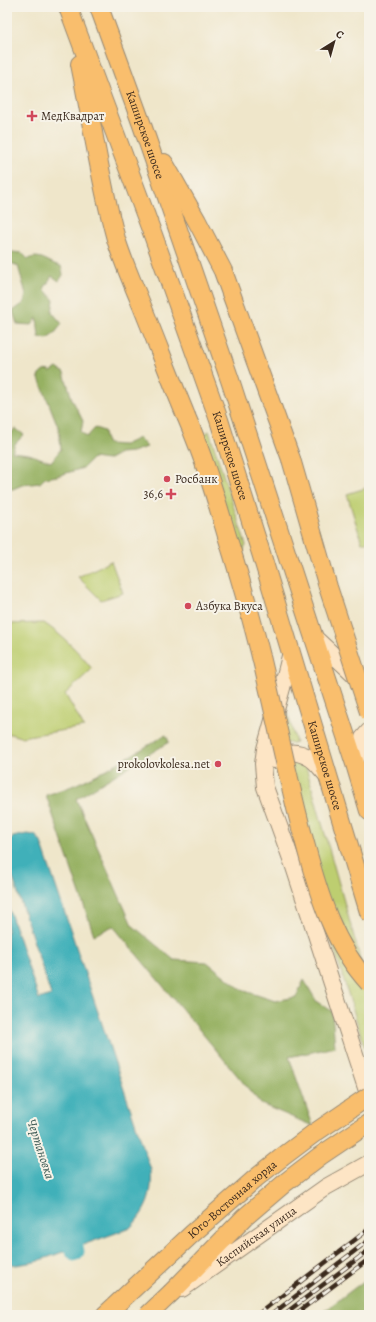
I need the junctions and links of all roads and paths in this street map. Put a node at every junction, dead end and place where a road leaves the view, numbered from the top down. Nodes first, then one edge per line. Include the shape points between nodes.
1 (99, 7) edge
2 (69, 9) edge
3 (142, 124) junction
4 (313, 636) junction
5 (291, 652) junction
6 (369, 689) edge
7 (369, 712) edge
8 (369, 731) edge
9 (355, 764) junction
10 (328, 776) junction
11 (271, 802) junction
12 (369, 810) edge
13 (369, 912) edge
14 (369, 983) edge
15 (369, 1097) edge
16 (369, 1123) edge
17 (369, 1163) edge
18 (105, 1315) edge
19 (147, 1315) edge

1 - 3 main road, Каширское шоссе
2 - 5 main road, Каширское шоссе via 219,420
2 - 14 main road, bridge via 105,199 116,240 207,468 252,618 296,814 322,905 350,960
3 - 4 main road, Каширское шоссе via 230,380
3 - 7 main road, bridge via 223,271 291,459 328,587
4 - 6 main road
4 - 9 main road, Каширское шоссе
5 - 10 main road, Каширское шоссе
5 - 11 main road via 265,749 265,787
8 - 9 main road via 363,738
9 - 12 main road, Каширское шоссе
10 - 11 main road via 311,758 293,752 279,755 272,762 268,774
10 - 13 main road, Каширское шоссе
11 - 15 main road
15 - 18 main road, Юго-Восточная хорда, bridge via 313,1134 256,1178
16 - 19 main road, Юго-Восточная хорда, bridge via 320,1156 245,1217
17 - 19 main road, Каспийская улица via 326,1187

